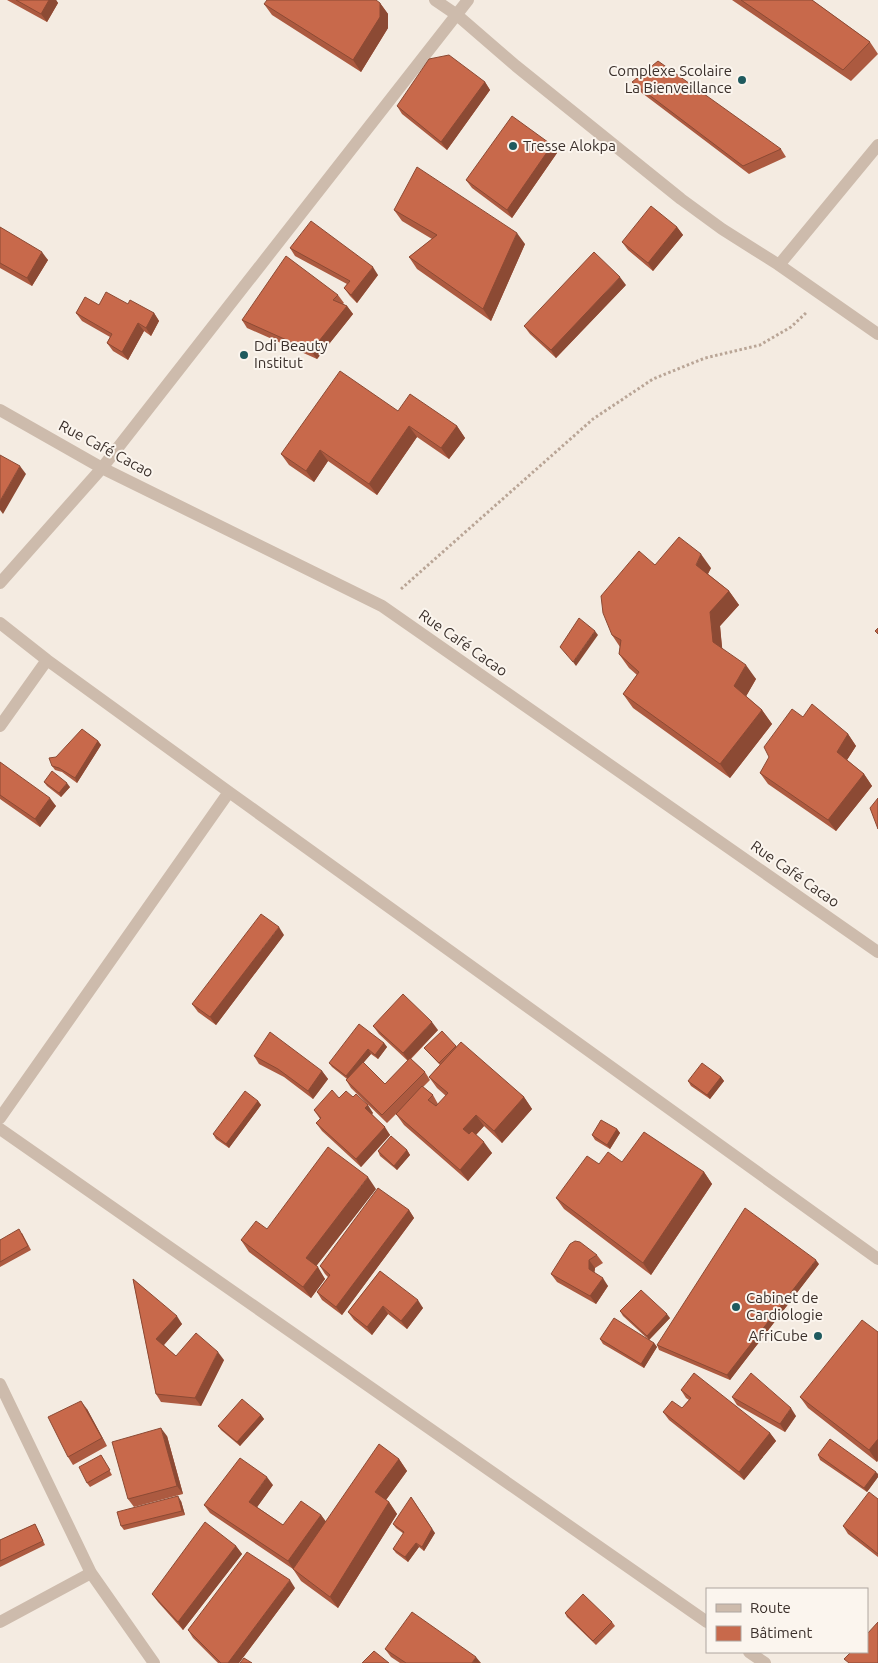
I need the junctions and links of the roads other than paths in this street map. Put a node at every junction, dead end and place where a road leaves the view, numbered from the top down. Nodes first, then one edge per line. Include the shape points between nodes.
1 (435, 0) edge
2 (468, 0) edge
3 (457, 15) junction
4 (878, 145) edge
5 (779, 265) junction
6 (878, 334) edge
7 (0, 410) edge
8 (102, 468) junction
9 (0, 583) edge
10 (0, 623) edge
11 (47, 660) junction
12 (0, 726) edge
13 (229, 792) junction
14 (878, 952) edge
15 (0, 1118) edge
16 (0, 1129) edge
17 (878, 1259) edge
18 (0, 1384) edge
19 (91, 1573) junction
20 (706, 1621) edge
21 (0, 1622) edge
22 (750, 1653) edge
23 (154, 1663) edge
24 (765, 1663) edge

1 - 3 street
2 - 3 street
3 - 5 street via 681,199
3 - 8 street
4 - 5 street
5 - 6 street
7 - 8 street, Rue Café Cacao
8 - 9 street
8 - 14 street, Rue Café Cacao via 382,606
10 - 11 street
11 - 12 street
11 - 13 street
13 - 15 street
13 - 17 street
16 - 20 street
18 - 19 street
19 - 21 street
19 - 23 street
22 - 24 street

